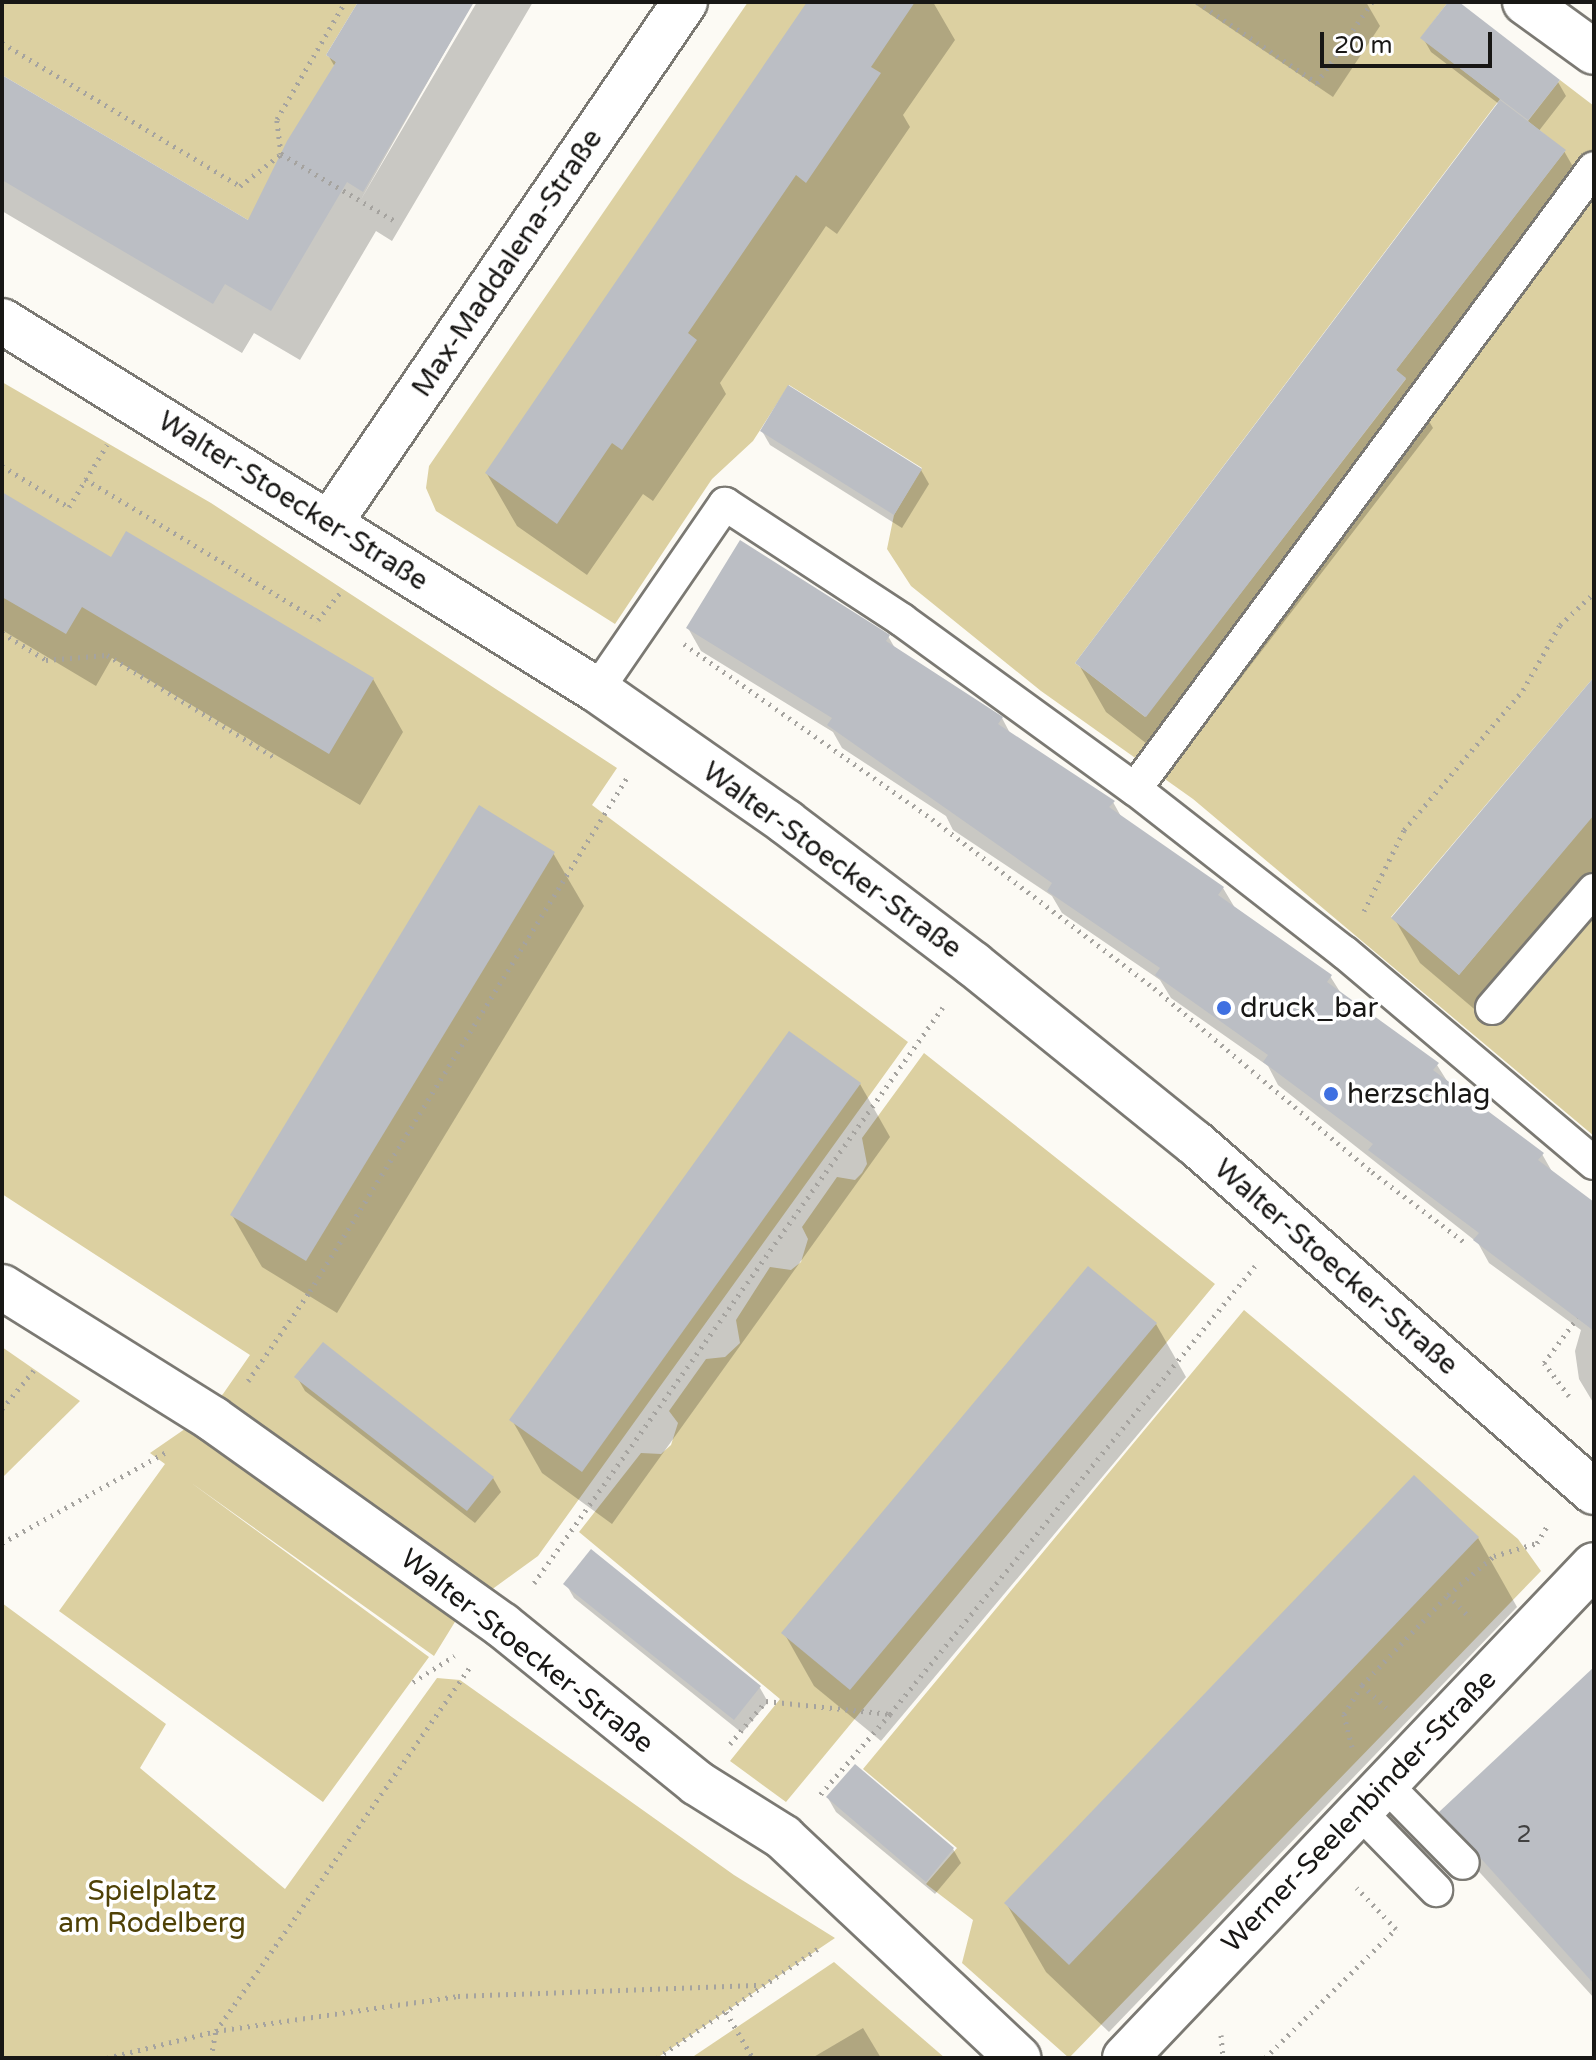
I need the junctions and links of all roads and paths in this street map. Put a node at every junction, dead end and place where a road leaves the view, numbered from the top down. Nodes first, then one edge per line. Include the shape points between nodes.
1 (345, 2) edge
2 (685, 2) edge
3 (1197, 2) edge
4 (1372, 2) edge
5 (1525, 2) edge
6 (2, 43) edge
7 (1594, 52) edge
8 (281, 154) junction
9 (1594, 168) edge
10 (395, 221) dead end
11 (2, 321) edge
12 (115, 432) dead end
13 (2, 466) edge
14 (85, 479) junction
15 (329, 524) junction
16 (343, 589) dead end
17 (1594, 593) edge
18 (644, 622) junction
19 (2, 633) edge
20 (597, 690) junction
21 (656, 731) junction
22 (277, 759) dead end
23 (1135, 789) junction
24 (1594, 890) edge
25 (1344, 952) junction
26 (973, 964) junction
27 (1492, 1008) dead end
28 (1594, 1163) edge
29 (1288, 1225) junction
30 (1467, 1244) dead end
31 (2, 1287) edge
32 (1577, 1318) dead end
33 (1572, 1400) dead end
34 (213, 1419) junction
35 (1594, 1492) edge
36 (2, 1543) edge
37 (1537, 1543) dead end
38 (1594, 1565) edge
39 (1448, 1595) junction
40 (502, 1625) junction
41 (1478, 1626) dead end
42 (1362, 1685) junction
43 (890, 1714) junction
44 (1394, 1714) dead end
45 (697, 1783) junction
46 (1367, 1784) junction
47 (783, 1837) junction
48 (1320, 1850) junction
49 (1463, 1863) dead end
50 (1436, 1890) dead end
51 (807, 1955) dead end
52 (762, 1985) junction
53 (726, 2012) junction
54 (216, 2031) junction
55 (107, 2058) edge
56 (211, 2058) edge
57 (657, 2058) edge
58 (753, 2058) edge
59 (1018, 2058) edge
60 (1125, 2058) edge
61 (1265, 2058) edge

1 - 8 path via 277,119
2 - 15 street, Max-Maddalena-Straße
3 - 4 path via 1317,83
5 - 7 street
6 - 8 path via 240,186
8 - 10 path
9 - 23 lane
11 - 15 street, Walter-Stoecker-Straße
12 - 14 path
13 - 14 path via 69,507
14 - 16 path via 318,620
15 - 20 street, Walter-Stoecker-Straße
17 - 25 path via 1560,625 1523,690 1404,830
18 - 20 lane
18 - 23 lane via 725,504 902,620
18 - 30 path via 677,639 932,819 1154,988 1372,1172
19 - 22 path via 46,660 107,655
20 - 21 street, Walter-Stoecker-Straße
21 - 26 street, Walter-Stoecker-Straße
21 - 34 path via 310,1291 241,1392
23 - 25 lane
24 - 27 lane
25 - 28 lane
26 - 29 street, Walter-Stoecker-Straße
26 - 40 path
29 - 35 street, Walter-Stoecker-Straße
29 - 43 path
31 - 34 street, Walter-Stoecker-Straße
32 - 33 path via 1544,1363
34 - 36 path
34 - 40 street, Walter-Stoecker-Straße
37 - 39 path via 1494,1556
38 - 46 street, Werner-Seelenbinder-Straße
39 - 41 path
39 - 42 path
40 - 45 street, Walter-Stoecker-Straße
40 - 54 path
42 - 44 path
42 - 46 path via 1344,1714 1346,1738
43 - 45 path via 766,1701
43 - 47 path
45 - 47 street, Walter-Stoecker-Straße
46 - 48 street, Werner-Seelenbinder-Straße
46 - 49 lane
46 - 50 lane
47 - 59 street, Walter-Stoecker-Straße
48 - 60 street, Werner-Seelenbinder-Straße
48 - 61 path via 1396,1929
51 - 52 path
52 - 53 path
52 - 54 path via 458,1996
53 - 57 path
53 - 58 path
54 - 55 path
54 - 56 path

